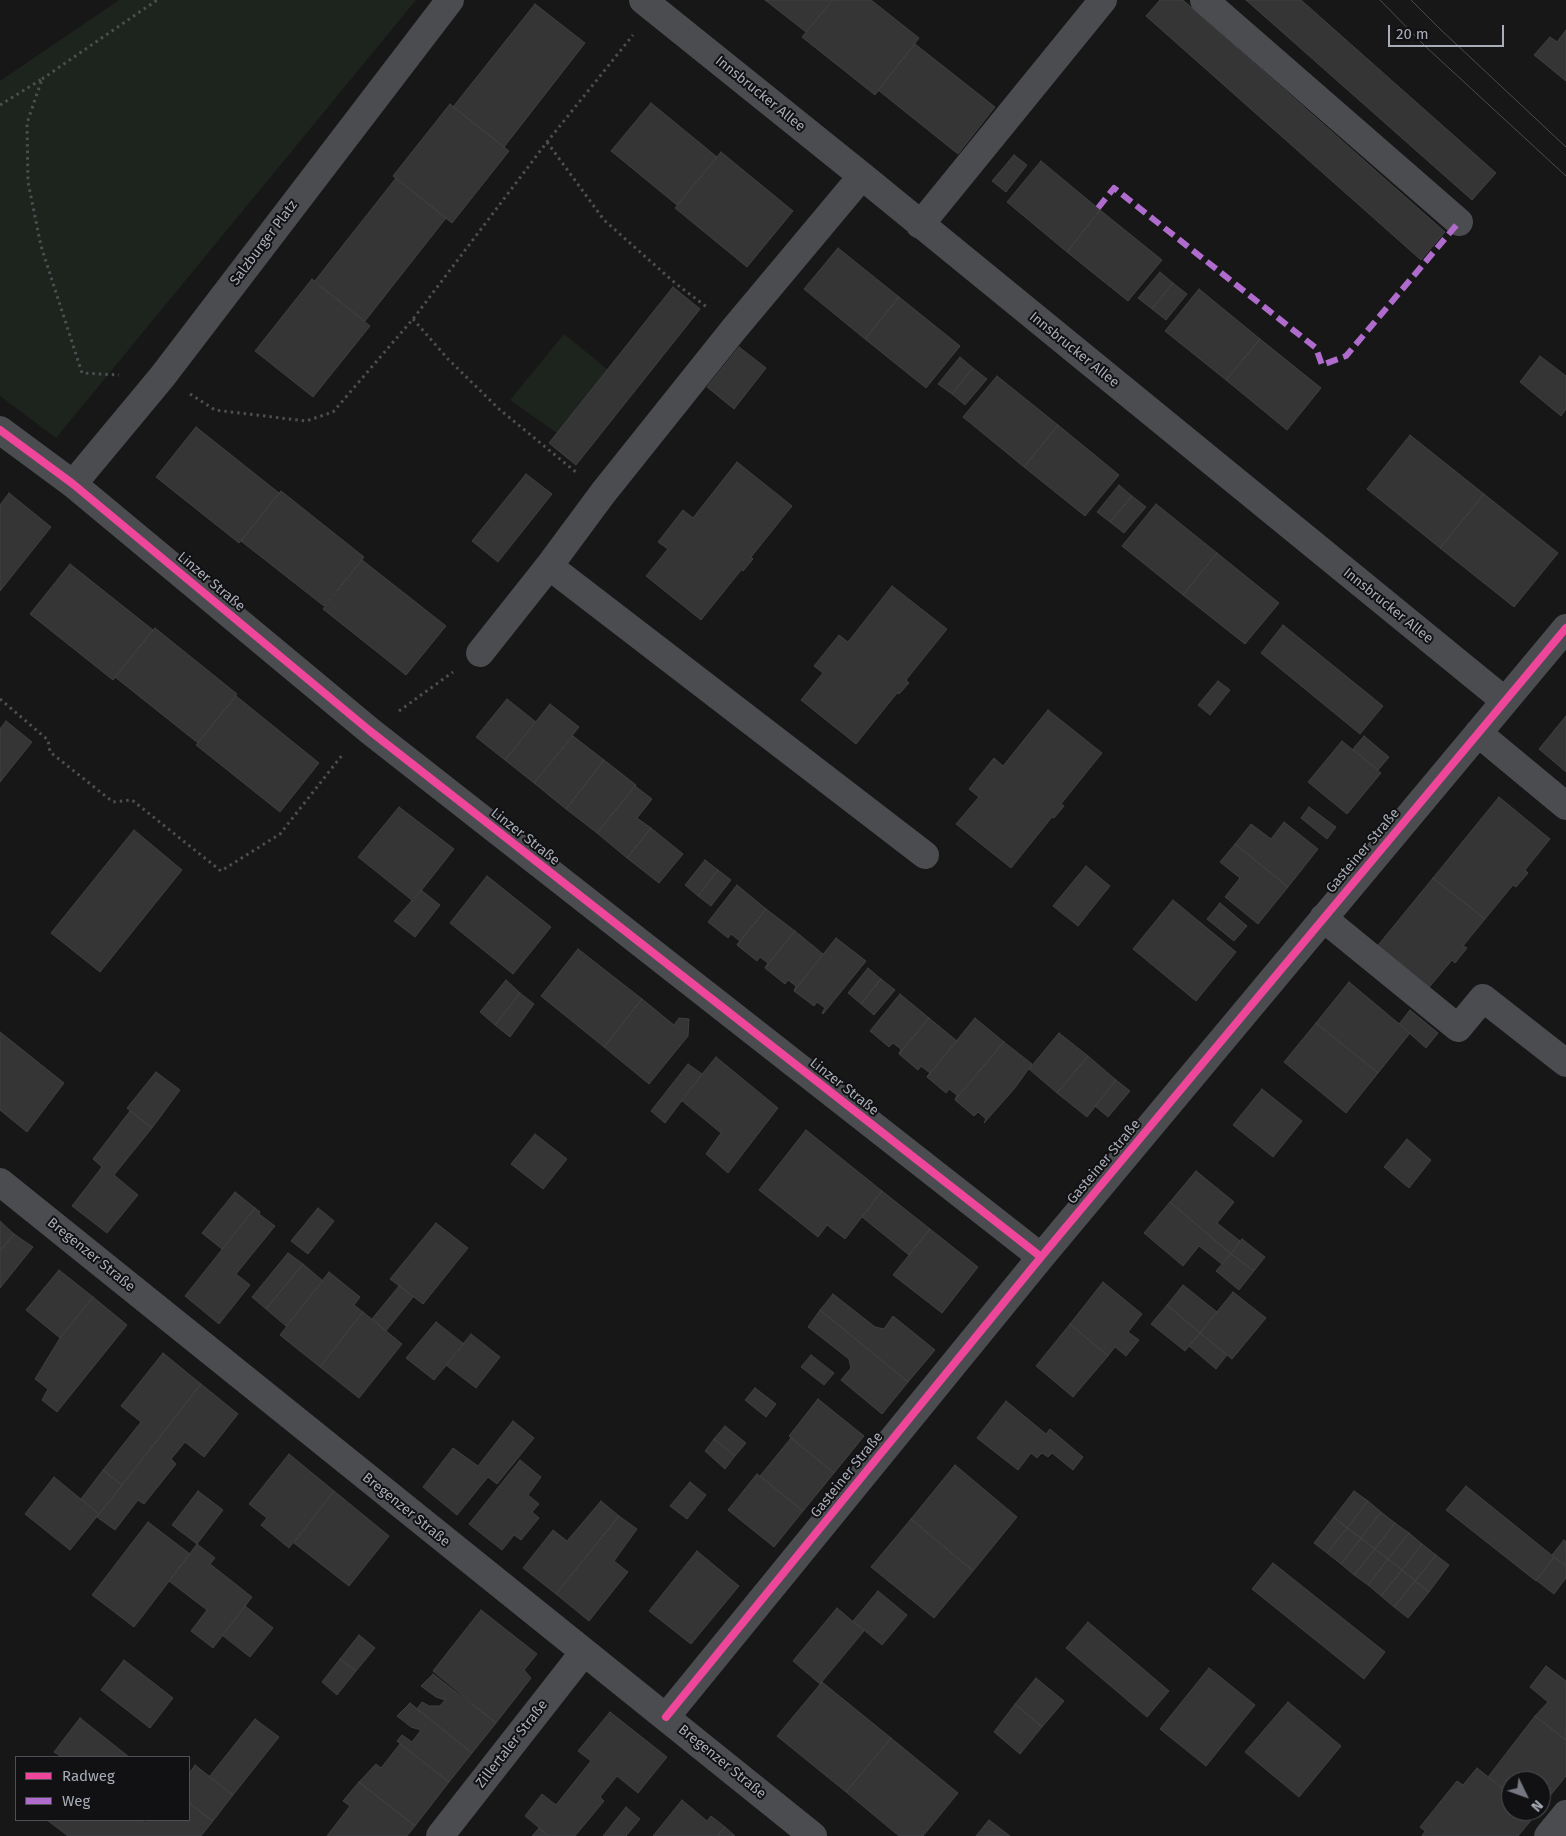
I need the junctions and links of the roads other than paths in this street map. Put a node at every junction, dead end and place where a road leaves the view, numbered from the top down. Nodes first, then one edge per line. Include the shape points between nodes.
1 (450, 0) edge
2 (1103, 0) edge
3 (1204, 0) edge
4 (648, 5) edge
5 (862, 176) junction
6 (1459, 222) dead end
7 (920, 225) junction
8 (0, 430) edge
9 (73, 484) junction
10 (549, 566) junction
11 (1566, 628) edge
12 (480, 653) road end
13 (1505, 701) junction
14 (1478, 733) junction
15 (1566, 806) edge
16 (925, 855) dead end
17 (1323, 918) junction
18 (1566, 1063) edge
19 (0, 1182) edge
20 (1041, 1257) junction
21 (584, 1652) junction
22 (666, 1716) junction
23 (1566, 1814) edge
24 (440, 1836) edge
25 (813, 1836) edge
26 (1548, 1836) edge

1 - 9 street, Salzburger Platz via 162,377
2 - 7 street
3 - 6 street
4 - 5 street, Innsbrucker Allee
5 - 7 street, Innsbrucker Allee
5 - 10 street via 734,329
7 - 13 street, Innsbrucker Allee
8 - 9 street, Linzer Straße
9 - 20 street, Linzer Straße via 370,731
10 - 12 street
10 - 16 street
11 - 13 street, Gasteiner Straße
13 - 14 street, Gasteiner Straße
14 - 15 street
14 - 17 street, Gasteiner Straße
17 - 18 street via 1458,1028 1484,998
17 - 20 street, Gasteiner Straße
19 - 21 street, Bregenzer Straße
20 - 22 street, Gasteiner Straße
21 - 22 street, Bregenzer Straße
21 - 24 street, Zillertaler Straße
22 - 25 street, Bregenzer Straße
23 - 26 street

